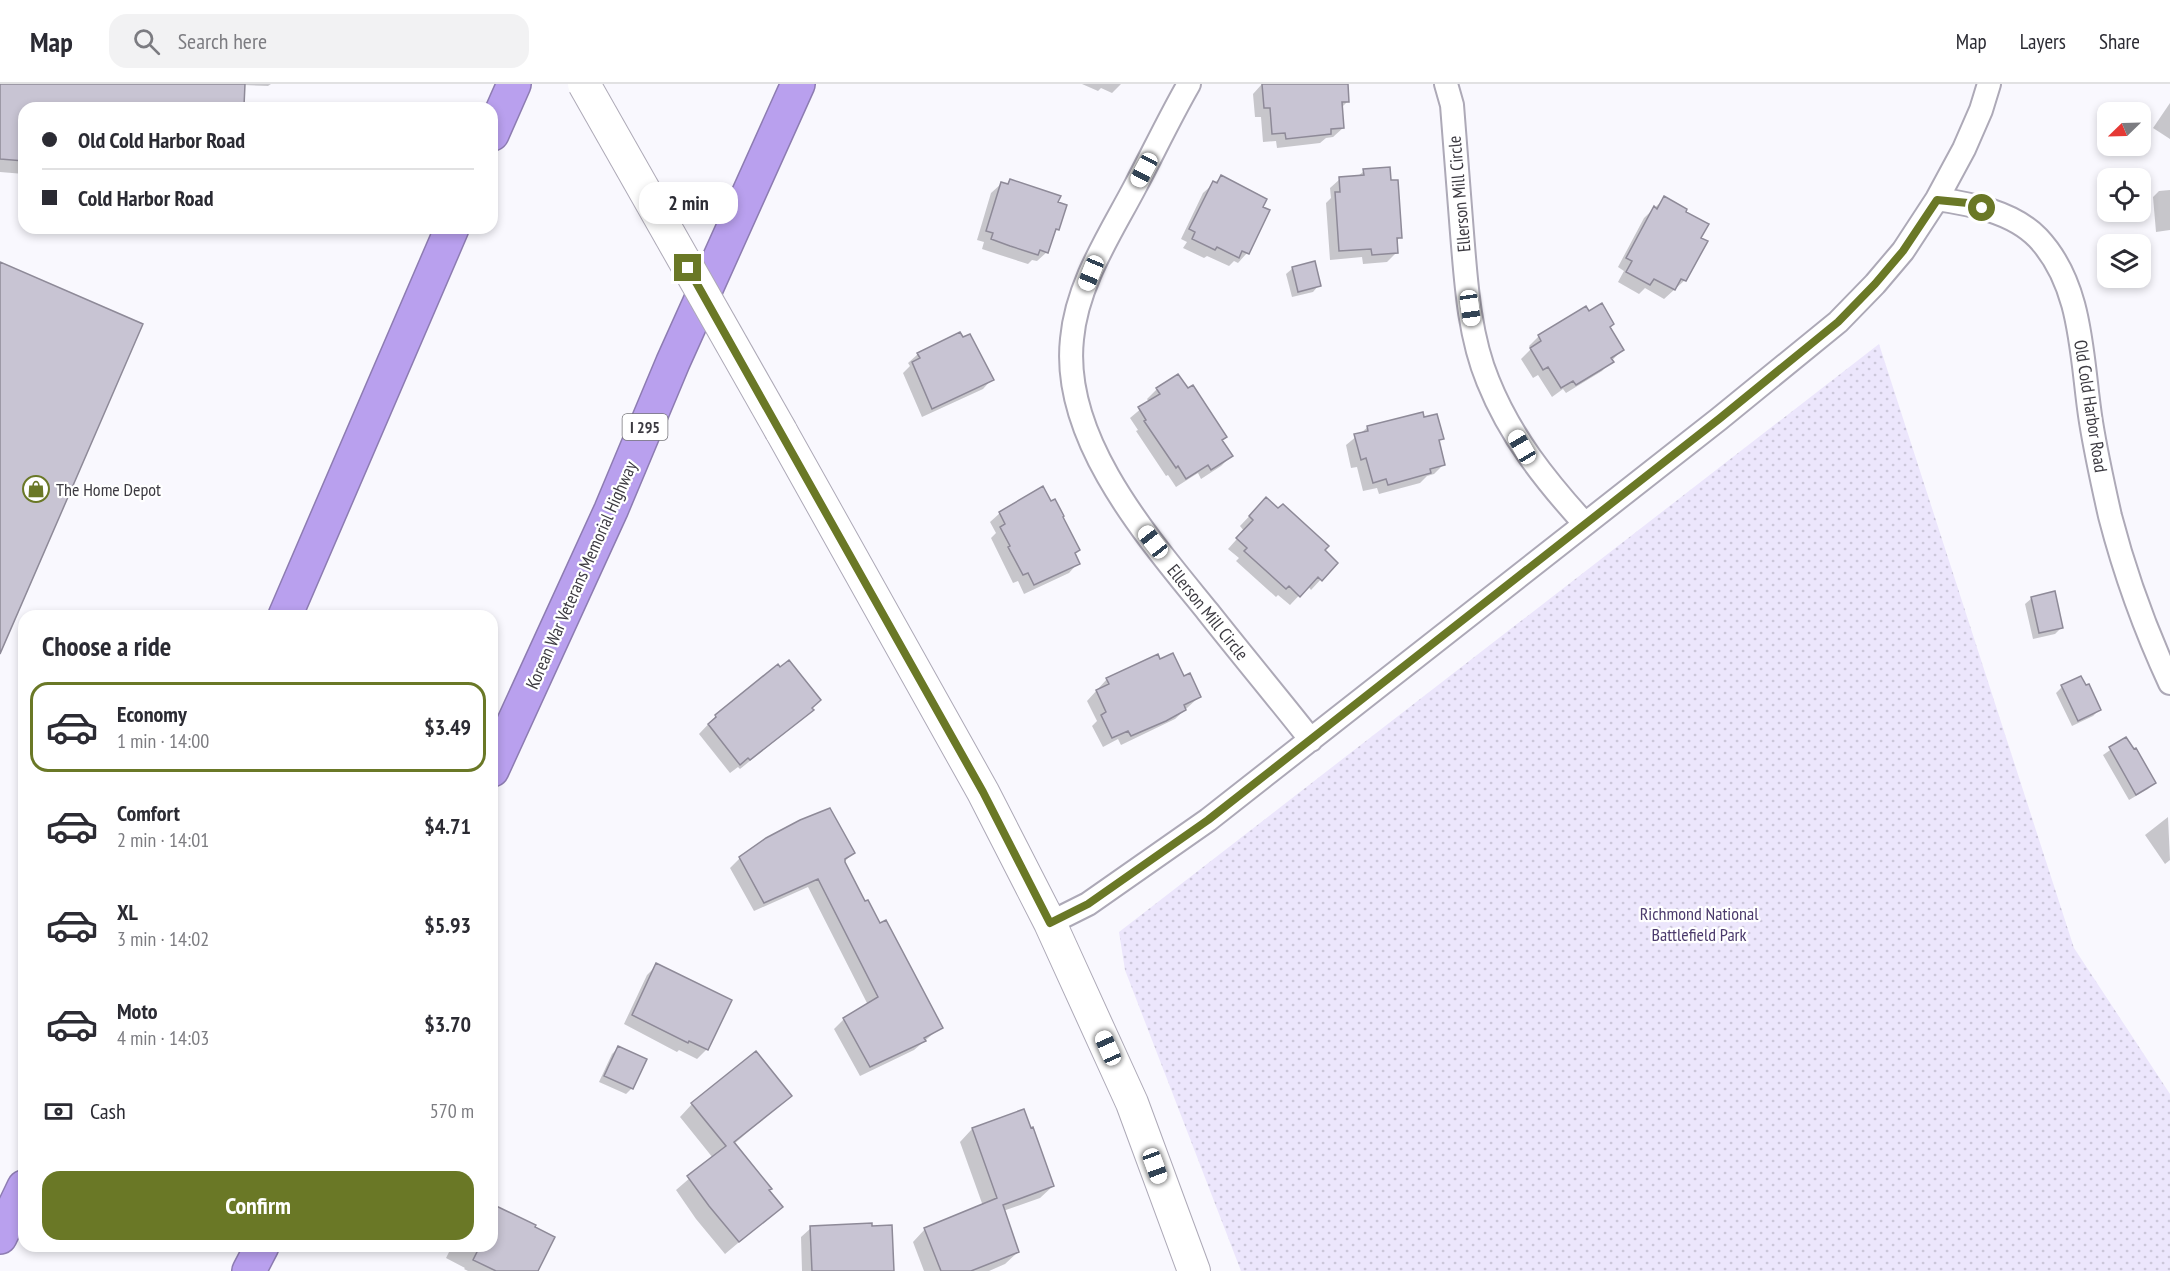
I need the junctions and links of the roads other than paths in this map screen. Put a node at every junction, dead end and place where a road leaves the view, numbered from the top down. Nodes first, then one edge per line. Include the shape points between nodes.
1 (514, 84) edge
2 (584, 84) edge
3 (798, 84) edge
4 (1189, 84) edge
5 (1446, 84) edge
6 (1989, 84) edge
7 (498, 120) edge
8 (1937, 200) junction
9 (449, 234) edge
10 (1585, 524) junction
11 (288, 610) edge
12 (2170, 683) edge
13 (1311, 740) junction
14 (498, 757) edge
15 (1050, 923) junction
16 (18, 1200) edge
17 (0, 1237) edge
18 (259, 1252) edge
19 (249, 1271) edge
20 (1194, 1271) edge

1 - 7 highway
2 - 15 main road, bridge via 983,792
3 - 14 highway, Korean War Veterans Memorial Highway / I 295
4 - 13 street, Ellerson Mill Circle via 1098,257 1078,306 1071,339 1072,382 1088,435 1125,506
5 - 10 street, Ellerson Mill Circle via 1452,105 1467,288 1473,329 1487,378 1522,447
6 - 8 street via 1964,149
8 - 10 street via 1903,251 1838,322
8 - 12 street, Old Cold Harbor Road via 1968,203 1997,212 2029,230 2056,263 2065,281 2077,319 2091,423 2110,516 2130,585
9 - 11 highway
10 - 13 street
13 - 15 street via 1208,820 1088,904
15 - 20 main road via 1132,1103
16 - 17 highway
18 - 19 highway

